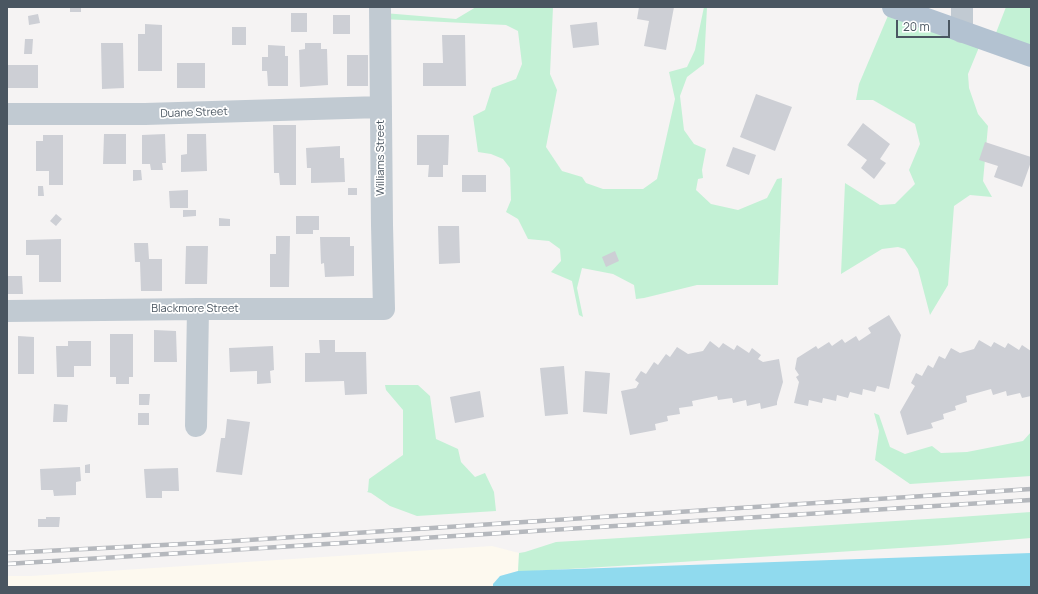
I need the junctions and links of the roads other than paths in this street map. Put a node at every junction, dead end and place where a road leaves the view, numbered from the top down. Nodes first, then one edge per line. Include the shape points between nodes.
1 (380, 7) edge
2 (893, 7) edge
3 (962, 7) edge
4 (962, 32) junction
5 (1031, 56) edge
6 (381, 108) junction
7 (7, 114) edge
8 (198, 309) junction
9 (384, 309) joint
10 (7, 311) edge
11 (196, 426) dead end

1 - 6 street, Williams Street
2 - 4 main road
3 - 4 street
4 - 5 main road
6 - 7 street, Duane Street via 145,114
6 - 9 street, Williams Street
8 - 9 street, Blackmore Street
8 - 10 street, Blackmore Street
8 - 11 street

